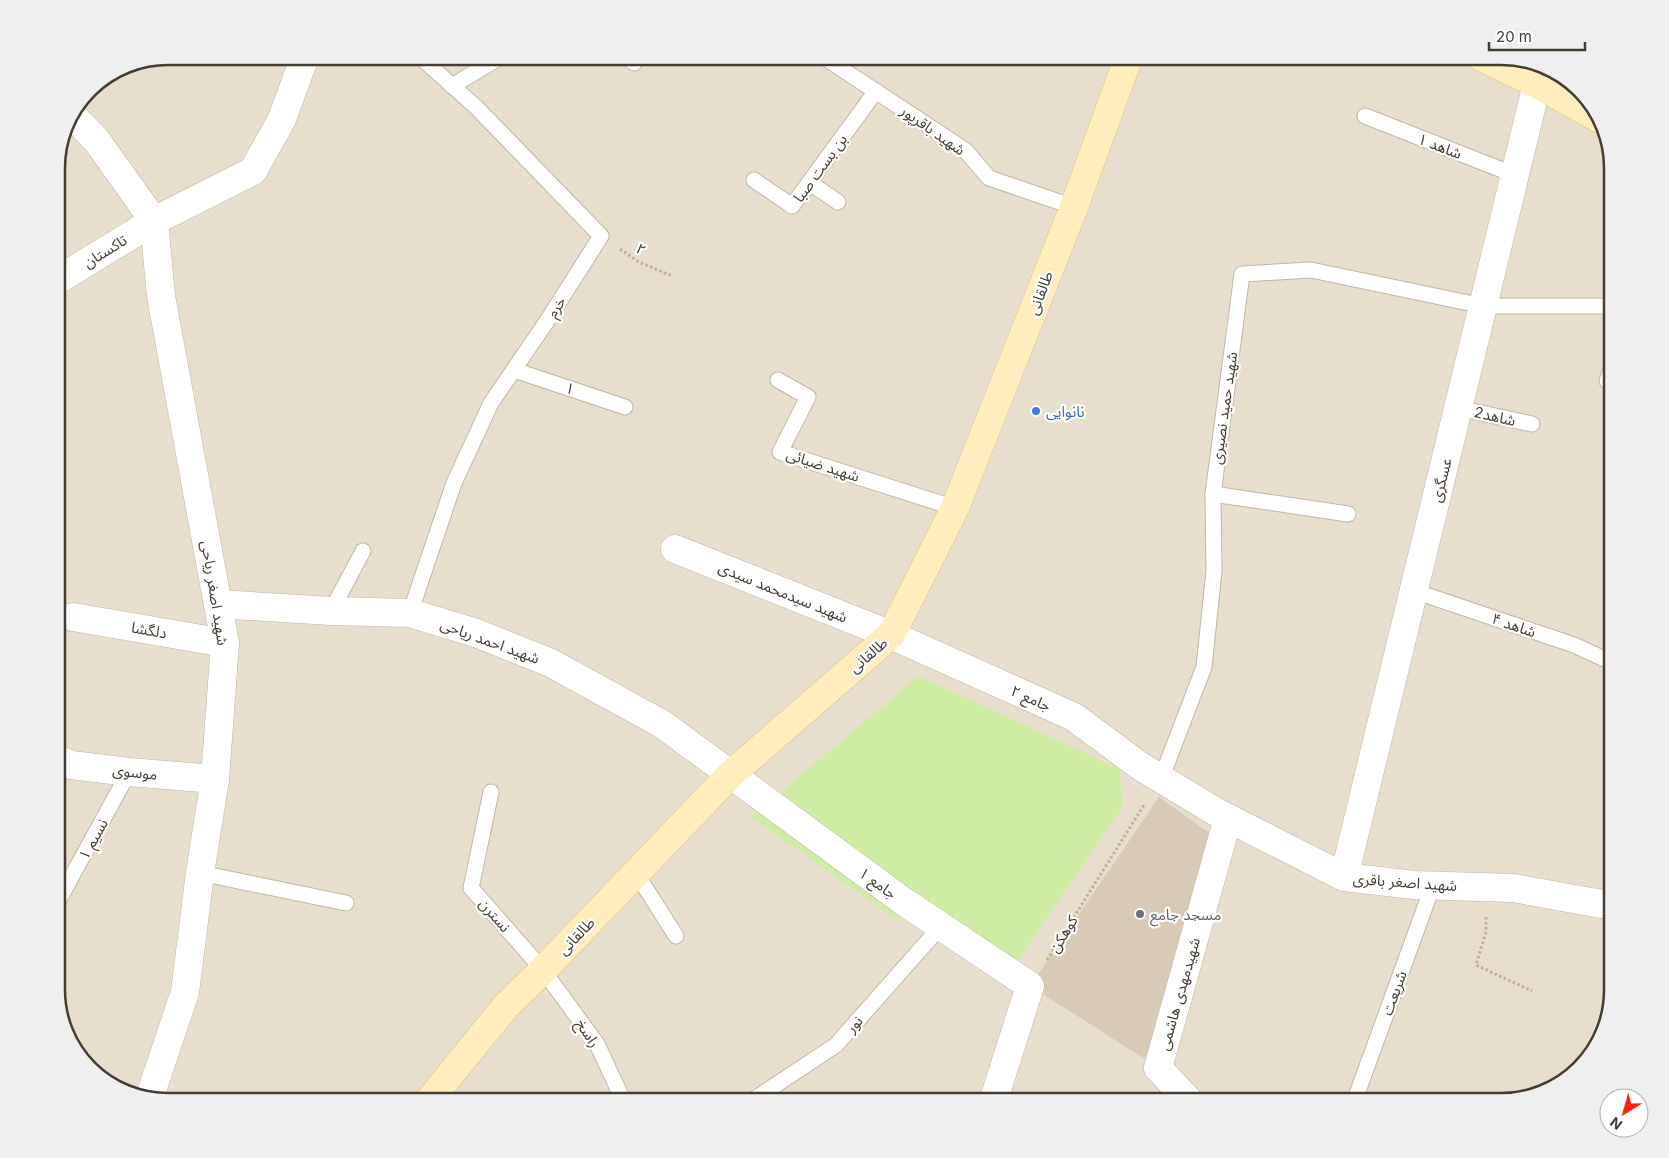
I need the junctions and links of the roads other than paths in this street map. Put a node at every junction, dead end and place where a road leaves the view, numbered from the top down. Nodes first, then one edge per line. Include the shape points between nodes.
1 (302, 65) edge
2 (428, 65) edge
3 (487, 65) edge
4 (836, 65) edge
5 (1126, 65) edge
6 (1498, 65) edge
7 (1518, 67) edge
8 (1537, 84) junction
9 (452, 86) junction
10 (876, 92) junction
11 (1587, 112) edge
12 (1365, 116) dead end
13 (77, 120) edge
14 (1515, 176) junction
15 (754, 180) dead end
16 (810, 183) junction
17 (838, 202) dead end
18 (1074, 207) junction
19 (154, 221) junction
20 (65, 275) edge
21 (1483, 306) junction
22 (1604, 306) edge
23 (514, 370) junction
24 (778, 380) dead end
25 (625, 407) dead end
26 (1458, 408) junction
27 (1532, 424) dead end
28 (1212, 494) junction
29 (955, 508) junction
30 (1348, 514) dead end
31 (675, 549) dead end
32 (363, 551) dead end
33 (1414, 592) junction
34 (218, 604) junction
35 (331, 612) junction
36 (410, 612) junction
37 (74, 616) dead end
38 (891, 635) junction
39 (225, 642) junction
40 (1604, 659) edge
41 (65, 762) edge
42 (129, 772) junction
43 (730, 775) junction
44 (215, 779) junction
45 (1161, 779) junction
46 (491, 792) dead end
47 (1228, 818) junction
48 (200, 873) junction
49 (636, 873) junction
50 (1344, 877) junction
51 (1433, 885) junction
52 (65, 889) edge
53 (346, 904) dead end
54 (1604, 904) edge
55 (941, 926) junction
56 (676, 936) dead end
57 (543, 970) junction
58 (151, 1092) edge
59 (435, 1093) edge
60 (620, 1093) edge
61 (764, 1093) edge
62 (996, 1093) edge
63 (1182, 1093) edge
64 (1357, 1093) edge

1 - 19 street, تاکستان via 282,119 253,171
2 - 9 lane
3 - 9 lane
4 - 10 lane, شهید باقرپور
5 - 18 street, طالقانی
6 - 8 street
7 - 8 street
8 - 11 street
8 - 14 street, عسگری
9 - 23 lane, خرم via 601,236
10 - 16 lane, بن بست صبا
10 - 18 lane, شهید باقرپور via 965,150 989,178
12 - 14 lane, شاهد ۱
13 - 19 street via 97,141
14 - 21 street, عسگری
15 - 16 lane, بن بست صبا via 792,206
16 - 17 lane
18 - 29 street, طالقانی
19 - 20 street, تاکستان
19 - 34 street, شهید اصغر ریاحی via 161,296
21 - 22 lane
21 - 26 street, عسگری
21 - 28 lane, شهید حمید نصیری via 1311,270 1242,274
23 - 25 lane, ۱
23 - 36 lane, خرم via 491,403 454,483
24 - 29 lane, شهید ضیائی via 808,397 780,452
26 - 27 lane, شاهد2
26 - 33 street, عسگری
28 - 30 lane
28 - 45 lane, شهید حمید نصیری via 1214,571 1204,667
29 - 38 street, طالقانی
31 - 38 street, شهید سیدمحمد سیدی
32 - 35 lane
33 - 40 lane, شاهد ۴
33 - 50 street, عسگری
34 - 35 street, شهید احمد ریاحی
34 - 39 street, شهید اصغر ریاحی
35 - 36 street, شهید احمد ریاحی
36 - 43 street, شهید احمد ریاحی via 476,633 551,664 662,724
37 - 39 street, دلگشا
38 - 43 street, طالقانی
38 - 45 street, جامع ۲ via 1074,717
39 - 44 street, شهید اصغر ریاحی
41 - 42 street, موسوی
42 - 44 street, موسوی
42 - 52 lane, نسیم ۱
43 - 49 street, طالقانی
43 - 55 street, جامع ۱
44 - 48 street, شهید اصغر ریاحی
45 - 47 street, شهید اصغر باقری
46 - 57 lane, نسترن via 471,888
47 - 50 street, شهید اصغر باقری
47 - 63 street, شهیدمهدی هاشمی via 1158,1068
48 - 53 lane
48 - 58 street, شهید اصغر ریاحی via 185,992
49 - 56 lane
49 - 57 street, طالقانی
50 - 51 street, شهید اصغر باقری
51 - 54 street, شهید اصغر باقری via 1513,888
51 - 64 lane, شریعت
55 - 61 lane, نور via 836,1045
55 - 62 street, جامع ۱ via 1030,986
57 - 59 street, طالقانی via 506,1006
57 - 60 lane, راسخ via 597,1044

